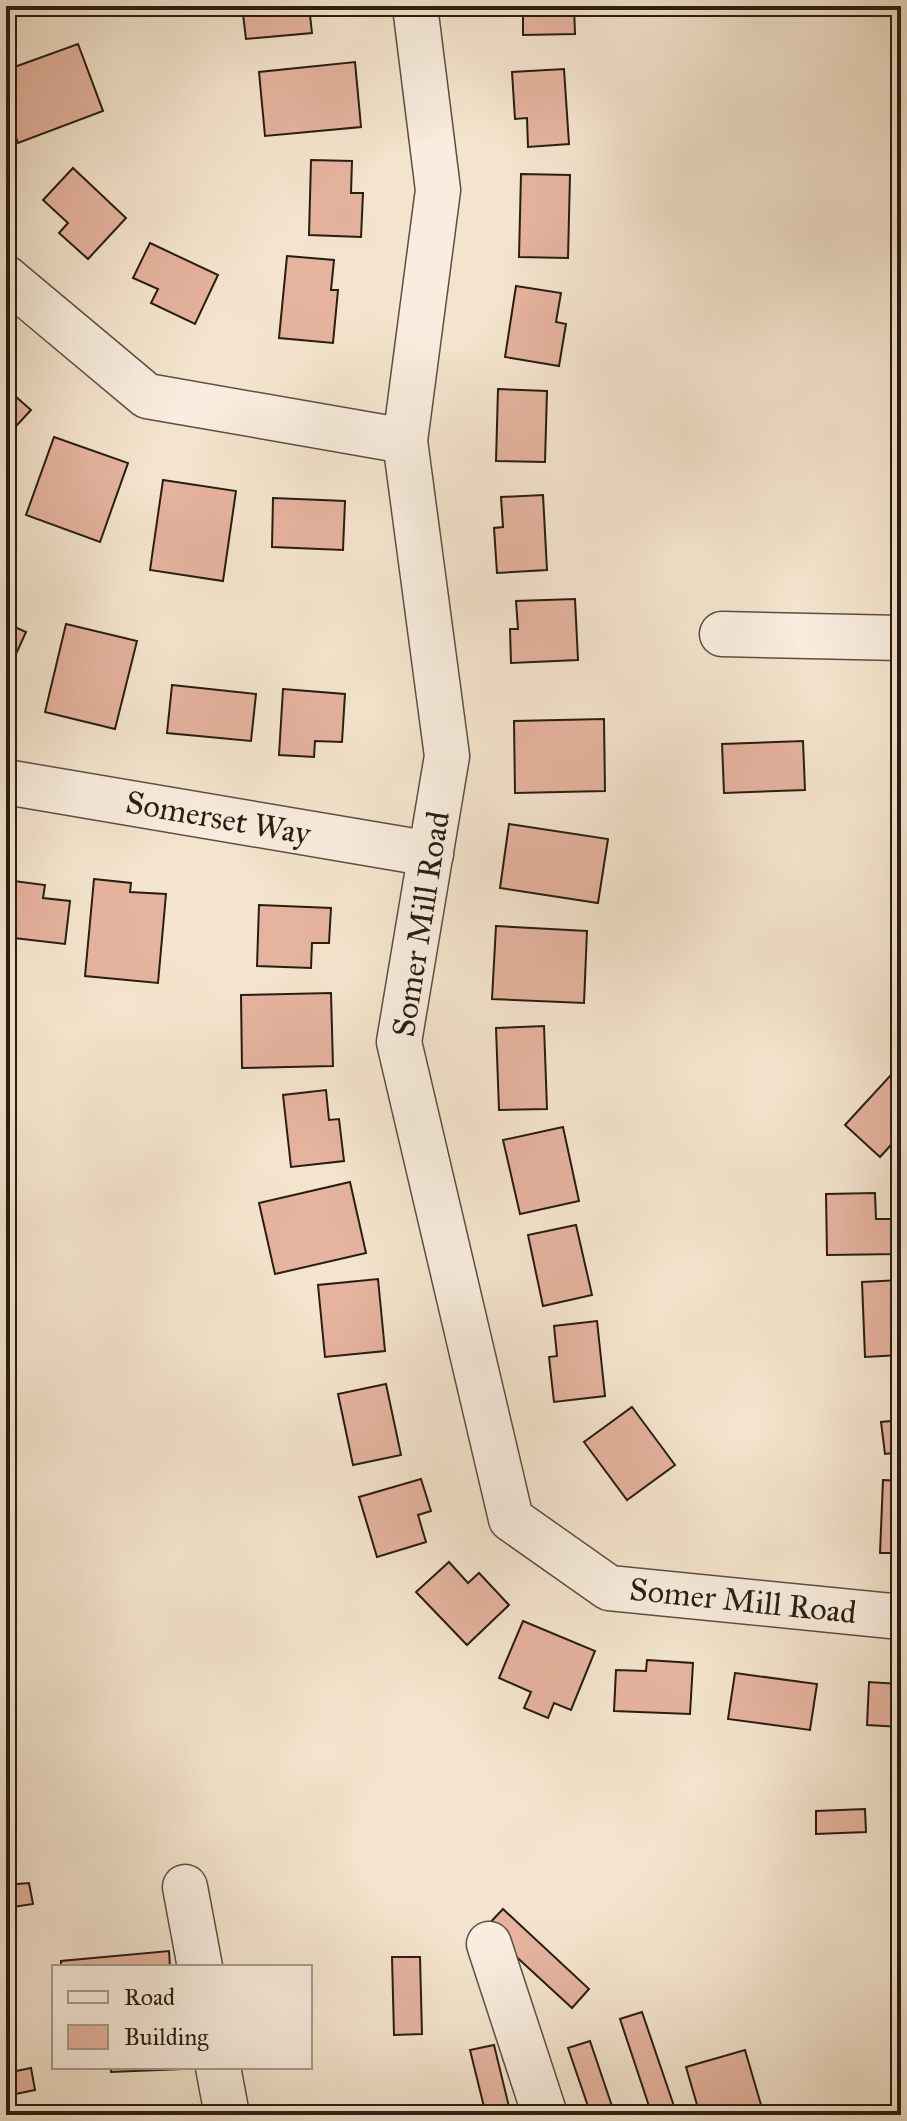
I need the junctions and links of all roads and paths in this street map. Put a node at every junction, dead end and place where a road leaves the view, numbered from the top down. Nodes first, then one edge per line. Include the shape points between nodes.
1 (415, 6) edge
2 (6, 278) edge
3 (405, 441) junction
4 (722, 634) dead end
5 (901, 638) edge
6 (6, 782) edge
7 (431, 854) junction
8 (901, 1617) edge
9 (185, 1887) dead end
10 (489, 1944) dead end
11 (200, 1965) edge
12 (218, 2069) edge
13 (227, 2115) edge
14 (545, 2115) edge

1 - 3 street, Somer Mill Road via 438,190
2 - 3 street via 147,396
3 - 7 street, Somer Mill Road via 447,756
4 - 5 street
6 - 7 street, Somerset Way
7 - 8 street, Somer Mill Road via 399,1042 511,1519 609,1588
9 - 11 street
10 - 14 street
12 - 13 street

